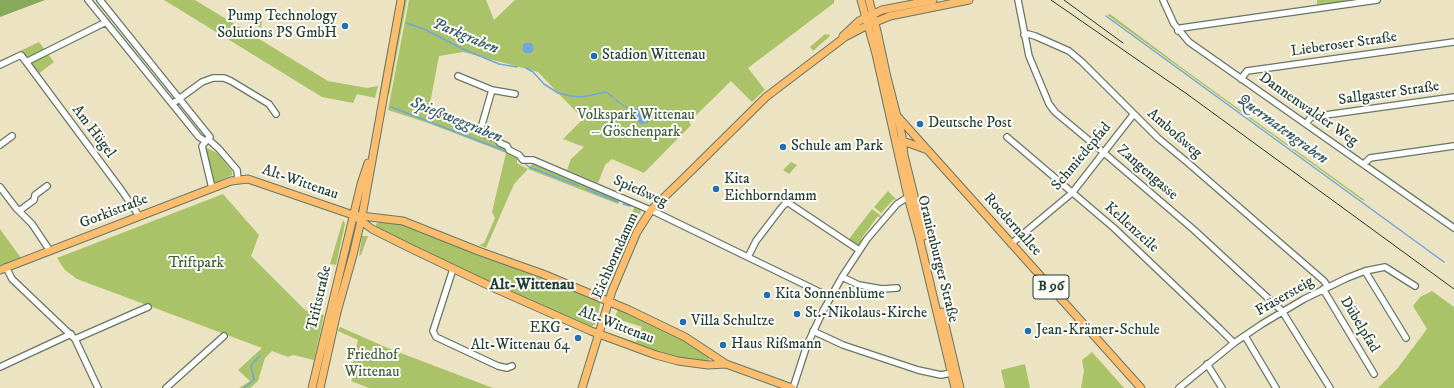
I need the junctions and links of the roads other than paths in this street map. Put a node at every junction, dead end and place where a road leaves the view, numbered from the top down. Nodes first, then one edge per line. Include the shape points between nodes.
1 (88, 0) edge
2 (100, 0) edge
3 (402, 0) edge
4 (865, 0) edge
5 (970, 0) edge
6 (1018, 0) edge
7 (1163, 0) edge
8 (1377, 0) edge
9 (931, 3) edge
10 (874, 18) junction
11 (106, 22) junction
12 (118, 22) junction
13 (867, 22) junction
14 (111, 28) junction
15 (1178, 31) junction
16 (1024, 35) junction
17 (1454, 42) edge
18 (26, 62) junction
19 (0, 65) edge
20 (883, 74) junction
21 (458, 76) dead end
22 (1240, 78) junction
23 (492, 90) junction
24 (515, 94) dead end
25 (1454, 97) edge
26 (180, 98) junction
27 (172, 104) junction
28 (276, 114) dead end
29 (1133, 115) junction
30 (896, 116) junction
31 (1306, 124) junction
32 (12, 136) dead end
33 (894, 137) junction
34 (1007, 137) dead end
35 (207, 140) junction
36 (902, 141) junction
37 (0, 145) edge
38 (374, 145) junction
39 (1454, 146) edge
40 (928, 150) junction
41 (1103, 152) junction
42 (1364, 164) junction
43 (238, 179) junction
44 (47, 186) dead end
45 (0, 187) edge
46 (212, 188) junction
47 (1072, 193) junction
48 (911, 196) junction
49 (652, 210) junction
50 (19, 211) junction
51 (353, 215) junction
52 (139, 216) junction
53 (361, 218) junction
54 (377, 218) junction
55 (1454, 228) edge
56 (372, 230) junction
57 (1011, 244) junction
58 (859, 250) junction
59 (50, 251) junction
60 (748, 257) junction
61 (3, 268) edge
62 (453, 269) junction
63 (1365, 271) junction
64 (339, 272) junction
65 (348, 275) junction
66 (842, 277) junction
67 (1415, 286) dead end
68 (898, 288) dead end
69 (1325, 288) junction
70 (830, 298) junction
71 (608, 301) junction
72 (148, 307) dead end
73 (334, 311) junction
74 (1282, 311) junction
75 (813, 331) junction
76 (71, 334) junction
77 (599, 334) junction
78 (224, 336) dead end
79 (1245, 336) junction
80 (1406, 338) dead end
81 (75, 339) junction
82 (1234, 343) junction
83 (726, 364) junction
84 (1207, 364) junction
85 (512, 366) dead end
86 (0, 367) edge
87 (951, 373) junction
88 (1374, 374) dead end
89 (98, 388) edge
90 (166, 388) edge
91 (312, 388) edge
92 (320, 388) edge
93 (582, 388) edge
94 (793, 388) edge
95 (955, 388) edge
96 (960, 388) edge
97 (1141, 388) edge
98 (1179, 388) edge
99 (1222, 388) edge
100 (1276, 388) edge
101 (1330, 388) edge

1 - 11 street
2 - 12 street
3 - 38 main road
4 - 10 main road, Oranienburger Straße
4 - 13 main road, Oranienburger Straße
5 - 9 main road, Eichborndamm
6 - 16 street
7 - 15 street, Dannenwalder Weg
8 - 15 street via 1186,27
9 - 10 main road, Eichborndamm via 890,16
10 - 13 main road, Eichborndamm
10 - 20 main road, Oranienburger Straße
11 - 14 street
11 - 18 street
12 - 14 street
12 - 26 street
13 - 20 main road, Oranienburger Straße
13 - 49 main road, Eichborndamm via 852,26 835,44 759,103
14 - 27 street
15 - 22 street, Dannenwalder Weg via 1189,42
16 - 29 street, Amboßweg via 1035,36 1069,51
16 - 41 street, Zangengasse via 1029,56 1049,104
17 - 22 street, Lieberoser Straße via 1246,71
18 - 19 street via 21,55
18 - 52 street, Am Hügel
20 - 30 main road, Oranienburger Straße
20 - 33 main road, Oranienburger Straße
21 - 23 street
22 - 31 street, Dannenwalder Weg
23 - 24 street
23 - 49 street, Spießweg via 481,128 482,133 497,139 523,160 533,160
25 - 31 street, Sallgaster Straße via 1311,117
26 - 27 street
26 - 28 street via 202,82 224,78 269,104
26 - 35 street via 210,137
27 - 35 street via 199,137
29 - 41 street, Schmiedepfad
29 - 69 street, Amboßweg via 1324,281
30 - 36 main road, Oranienburger Straße
30 - 40 main road, Roedernallee / B 96
31 - 42 street, Dannenwalder Weg
32 - 37 street
33 - 36 main road, B 96
33 - 48 main road, Oranienburger Straße
34 - 47 street, Kellenzeile
35 - 43 street via 219,149 236,170
35 - 46 street via 202,146
36 - 40 main road, Roedernallee / B 96
36 - 48 main road, Oranienburger Straße
38 - 51 main road, Triftstraße
38 - 53 main road, Triftstraße
39 - 42 street via 1370,158
40 - 57 main road, Roedernallee / B 96
41 - 47 street, Schmiedepfad
41 - 74 street, Zangengasse via 1193,229
42 - 55 street, Dannenwalder Weg
43 - 46 main road, Gorkistraße
43 - 51 main road, Alt-Wittenau via 251,180
44 - 50 street
45 - 50 street
46 - 52 main road, Gorkistraße
47 - 57 street, Schmiedepfad
47 - 82 street, Kellenzeile via 1125,238
48 - 58 street via 897,204
48 - 87 main road, Oranienburger Straße
48 - 96 main road, Oranienburger Straße
49 - 60 street, Spießweg
49 - 71 main road, Eichborndamm via 638,232
50 - 59 street via 32,224
51 - 53 main road, Alt-Wittenau
51 - 64 main road, Triftstraße
52 - 59 main road, Gorkistraße
53 - 54 main road, Alt-Wittenau
53 - 56 main road, Alt-Wittenau
53 - 65 main road, Triftstraße
54 - 56 main road
54 - 71 main road, Alt-Wittenau via 403,221
56 - 62 main road, Alt-Wittenau
57 - 97 main road, Roedernallee / B 96
58 - 60 street via 787,202 756,241
58 - 66 street
59 - 61 main road, Gorkistraße
60 - 70 street, Spießweg
61 - 76 street
62 - 77 main road, Alt-Wittenau
62 - 85 street via 433,331 436,337 498,366
63 - 67 street, Fräsersteig via 1385,267
63 - 69 street, Fräsersteig
63 - 80 street
64 - 65 main road
64 - 73 main road, Triftstraße
65 - 73 main road, Triftstraße
66 - 68 street via 859,285 882,289
66 - 70 street
69 - 74 street, Fräsersteig
69 - 88 street, Dübelpfad
70 - 75 street
71 - 77 main road, Eichborndamm
71 - 83 main road, Alt-Wittenau via 685,337
72 - 81 street
73 - 91 main road, Triftstraße
73 - 92 main road, Triftstraße
74 - 79 street, Fräsersteig
74 - 101 street, Zangengasse
75 - 87 street via 855,349 918,370 941,375
75 - 94 street
76 - 81 street
76 - 86 street
77 - 83 main road, Alt-Wittenau via 678,361 708,365
77 - 93 main road, Eichborndamm
78 - 90 street
79 - 82 street, Fräsersteig
79 - 100 street
81 - 89 street
82 - 84 street, Fräsersteig
83 - 94 main road, Alt-Wittenau
84 - 98 street, Fräsersteig
84 - 99 street
87 - 95 main road, Oranienburger Straße

